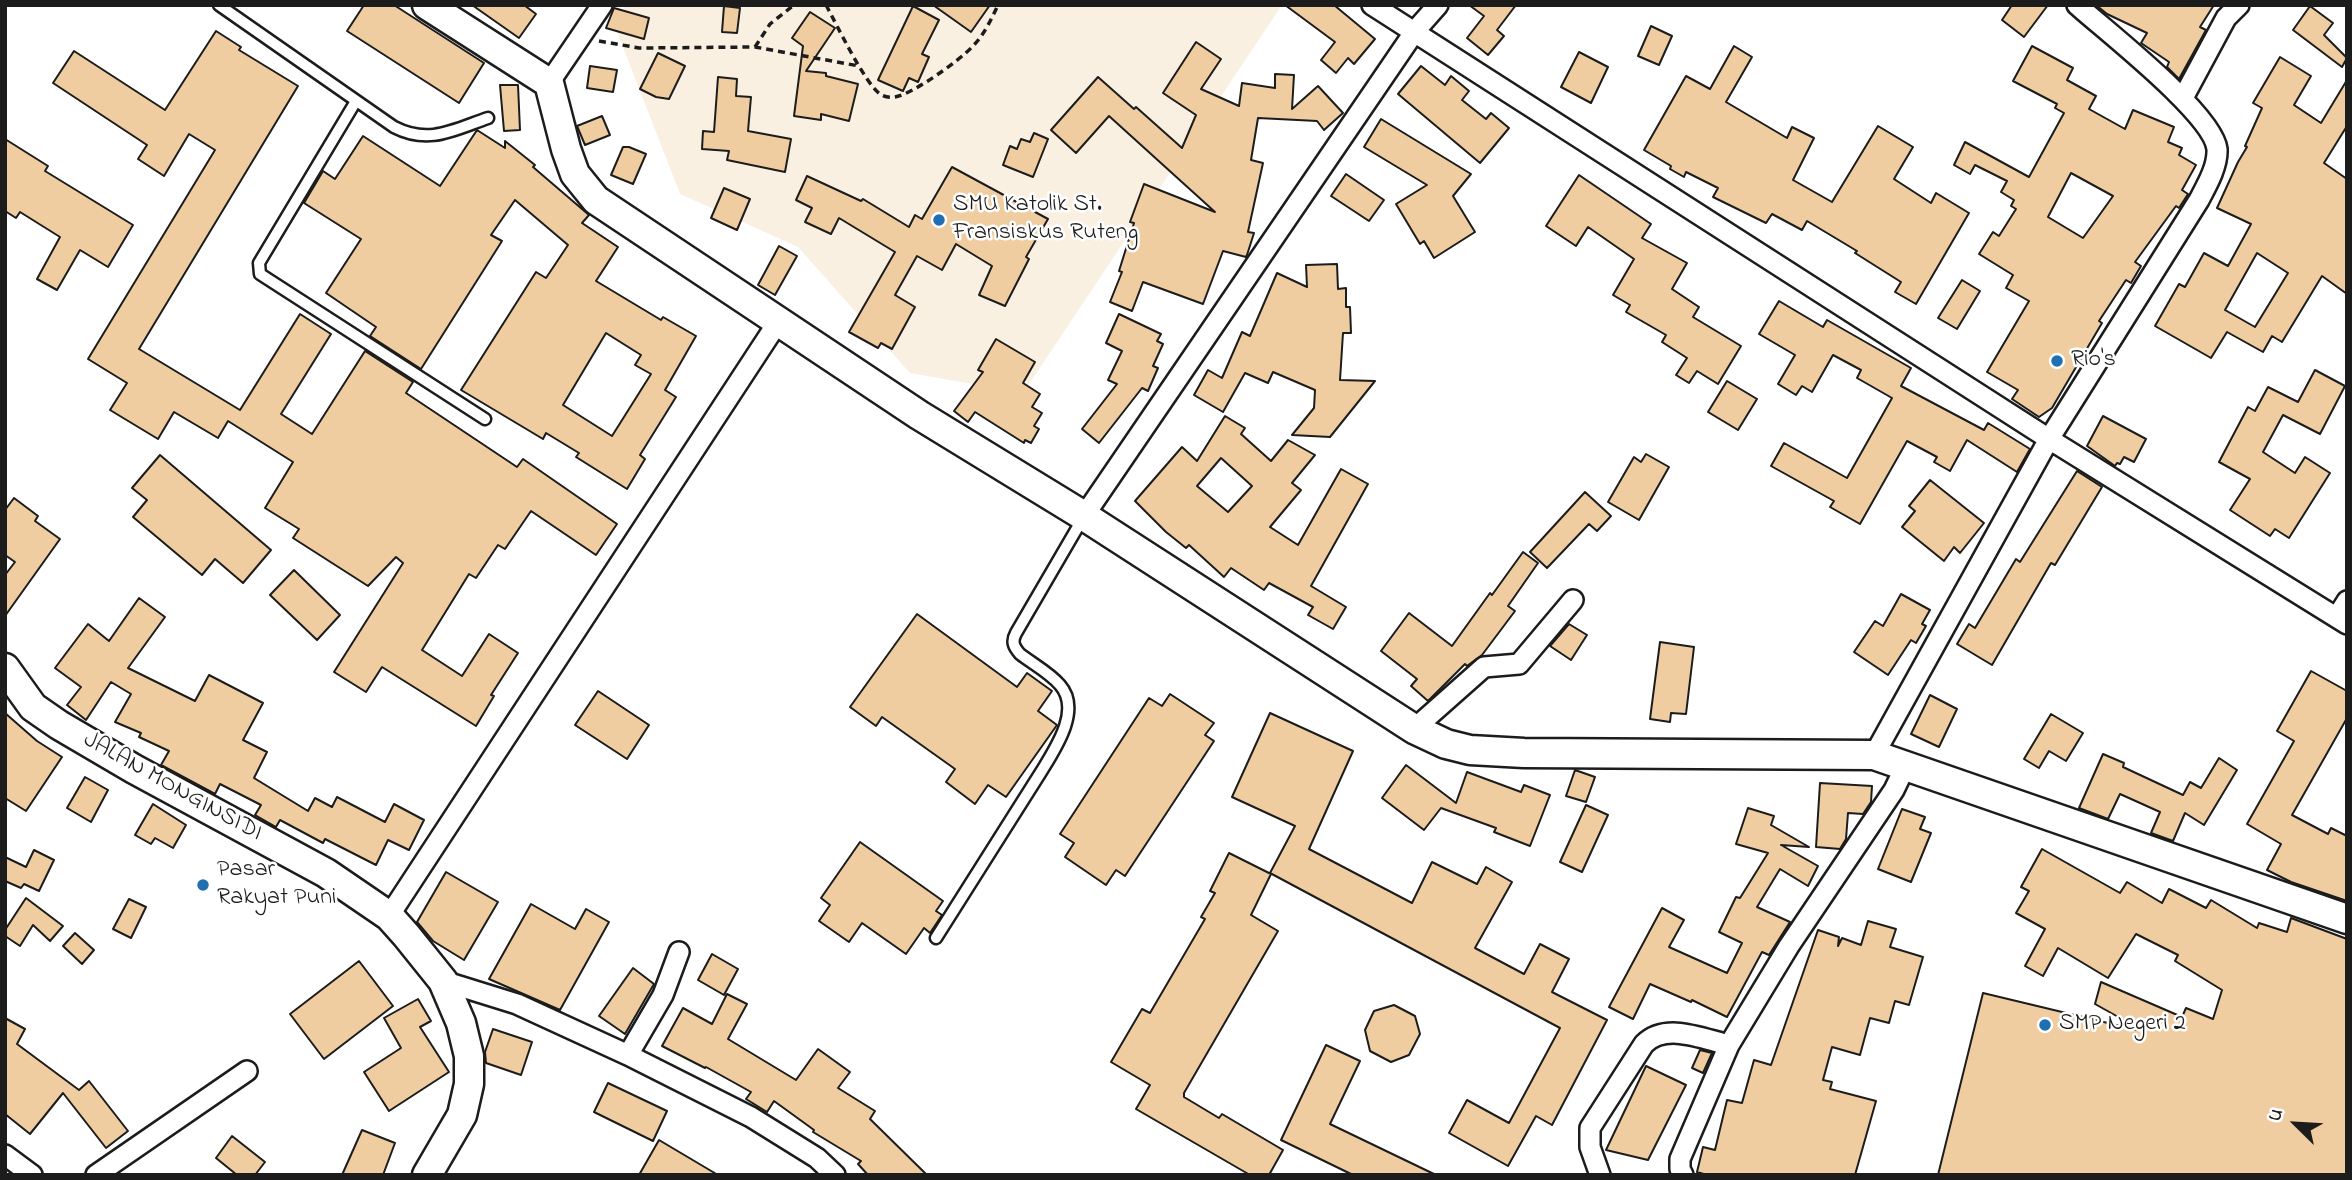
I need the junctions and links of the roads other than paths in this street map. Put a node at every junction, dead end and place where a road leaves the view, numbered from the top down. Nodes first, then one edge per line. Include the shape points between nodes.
1 (219, 5) edge
2 (427, 5) edge
3 (602, 5) edge
4 (1373, 5) edge
5 (1438, 5) edge
6 (2077, 5) edge
7 (2239, 5) edge
8 (1415, 31) junction
9 (549, 83) junction
10 (2183, 98) junction
11 (356, 101) junction
12 (488, 118) dead end
13 (778, 322) junction
14 (485, 419) dead end
15 (2049, 439) junction
16 (1084, 516) junction
17 (1573, 600) dead end
18 (2343, 614) edge
19 (5, 668) edge
20 (1414, 729) junction
21 (1874, 755) junction
22 (1906, 765) junction
23 (389, 916) junction
24 (2347, 919) edge
25 (936, 938) dead end
26 (678, 953) dead end
27 (443, 981) junction
28 (1729, 1045) junction
29 (628, 1055) junction
30 (247, 1071) dead end
31 (5, 1156) edge
32 (430, 1173) edge
33 (32, 1175) edge
34 (96, 1175) edge
35 (835, 1175) edge
36 (1600, 1175) edge
37 (1683, 1175) edge

1 - 11 lane
2 - 9 street
3 - 9 street
4 - 8 street
5 - 8 street
6 - 10 street
7 - 10 street via 2226,18
8 - 15 street
8 - 16 street
9 - 13 street via 575,173 596,200
10 - 15 street via 2217,146 2210,178
11 - 12 lane via 394,127 417,136 442,134
11 - 14 lane via 259,263 260,274
13 - 16 street
13 - 23 street
15 - 18 street
15 - 21 street
16 - 20 street
16 - 25 lane via 1013,642 1020,654 1060,685 1068,699 1067,719 1058,744
17 - 20 street via 1520,664 1484,667
19 - 23 street, JALAN MONGINSIDI via 33,707 59,725 326,873
20 - 21 street via 1471,750
21 - 22 street
22 - 24 street
22 - 28 street
23 - 27 street, JALAN MONGINSIDI
26 - 29 street via 663,995
27 - 29 street via 517,1004
27 - 32 street, JALAN MONGINSIDI via 461,1023 469,1056 469,1084 462,1115
28 - 36 street via 1669,1032 1644,1044 1590,1128 1590,1147
28 - 37 street via 1680,1159
29 - 35 street via 751,1117 817,1158
30 - 34 street
31 - 33 street

